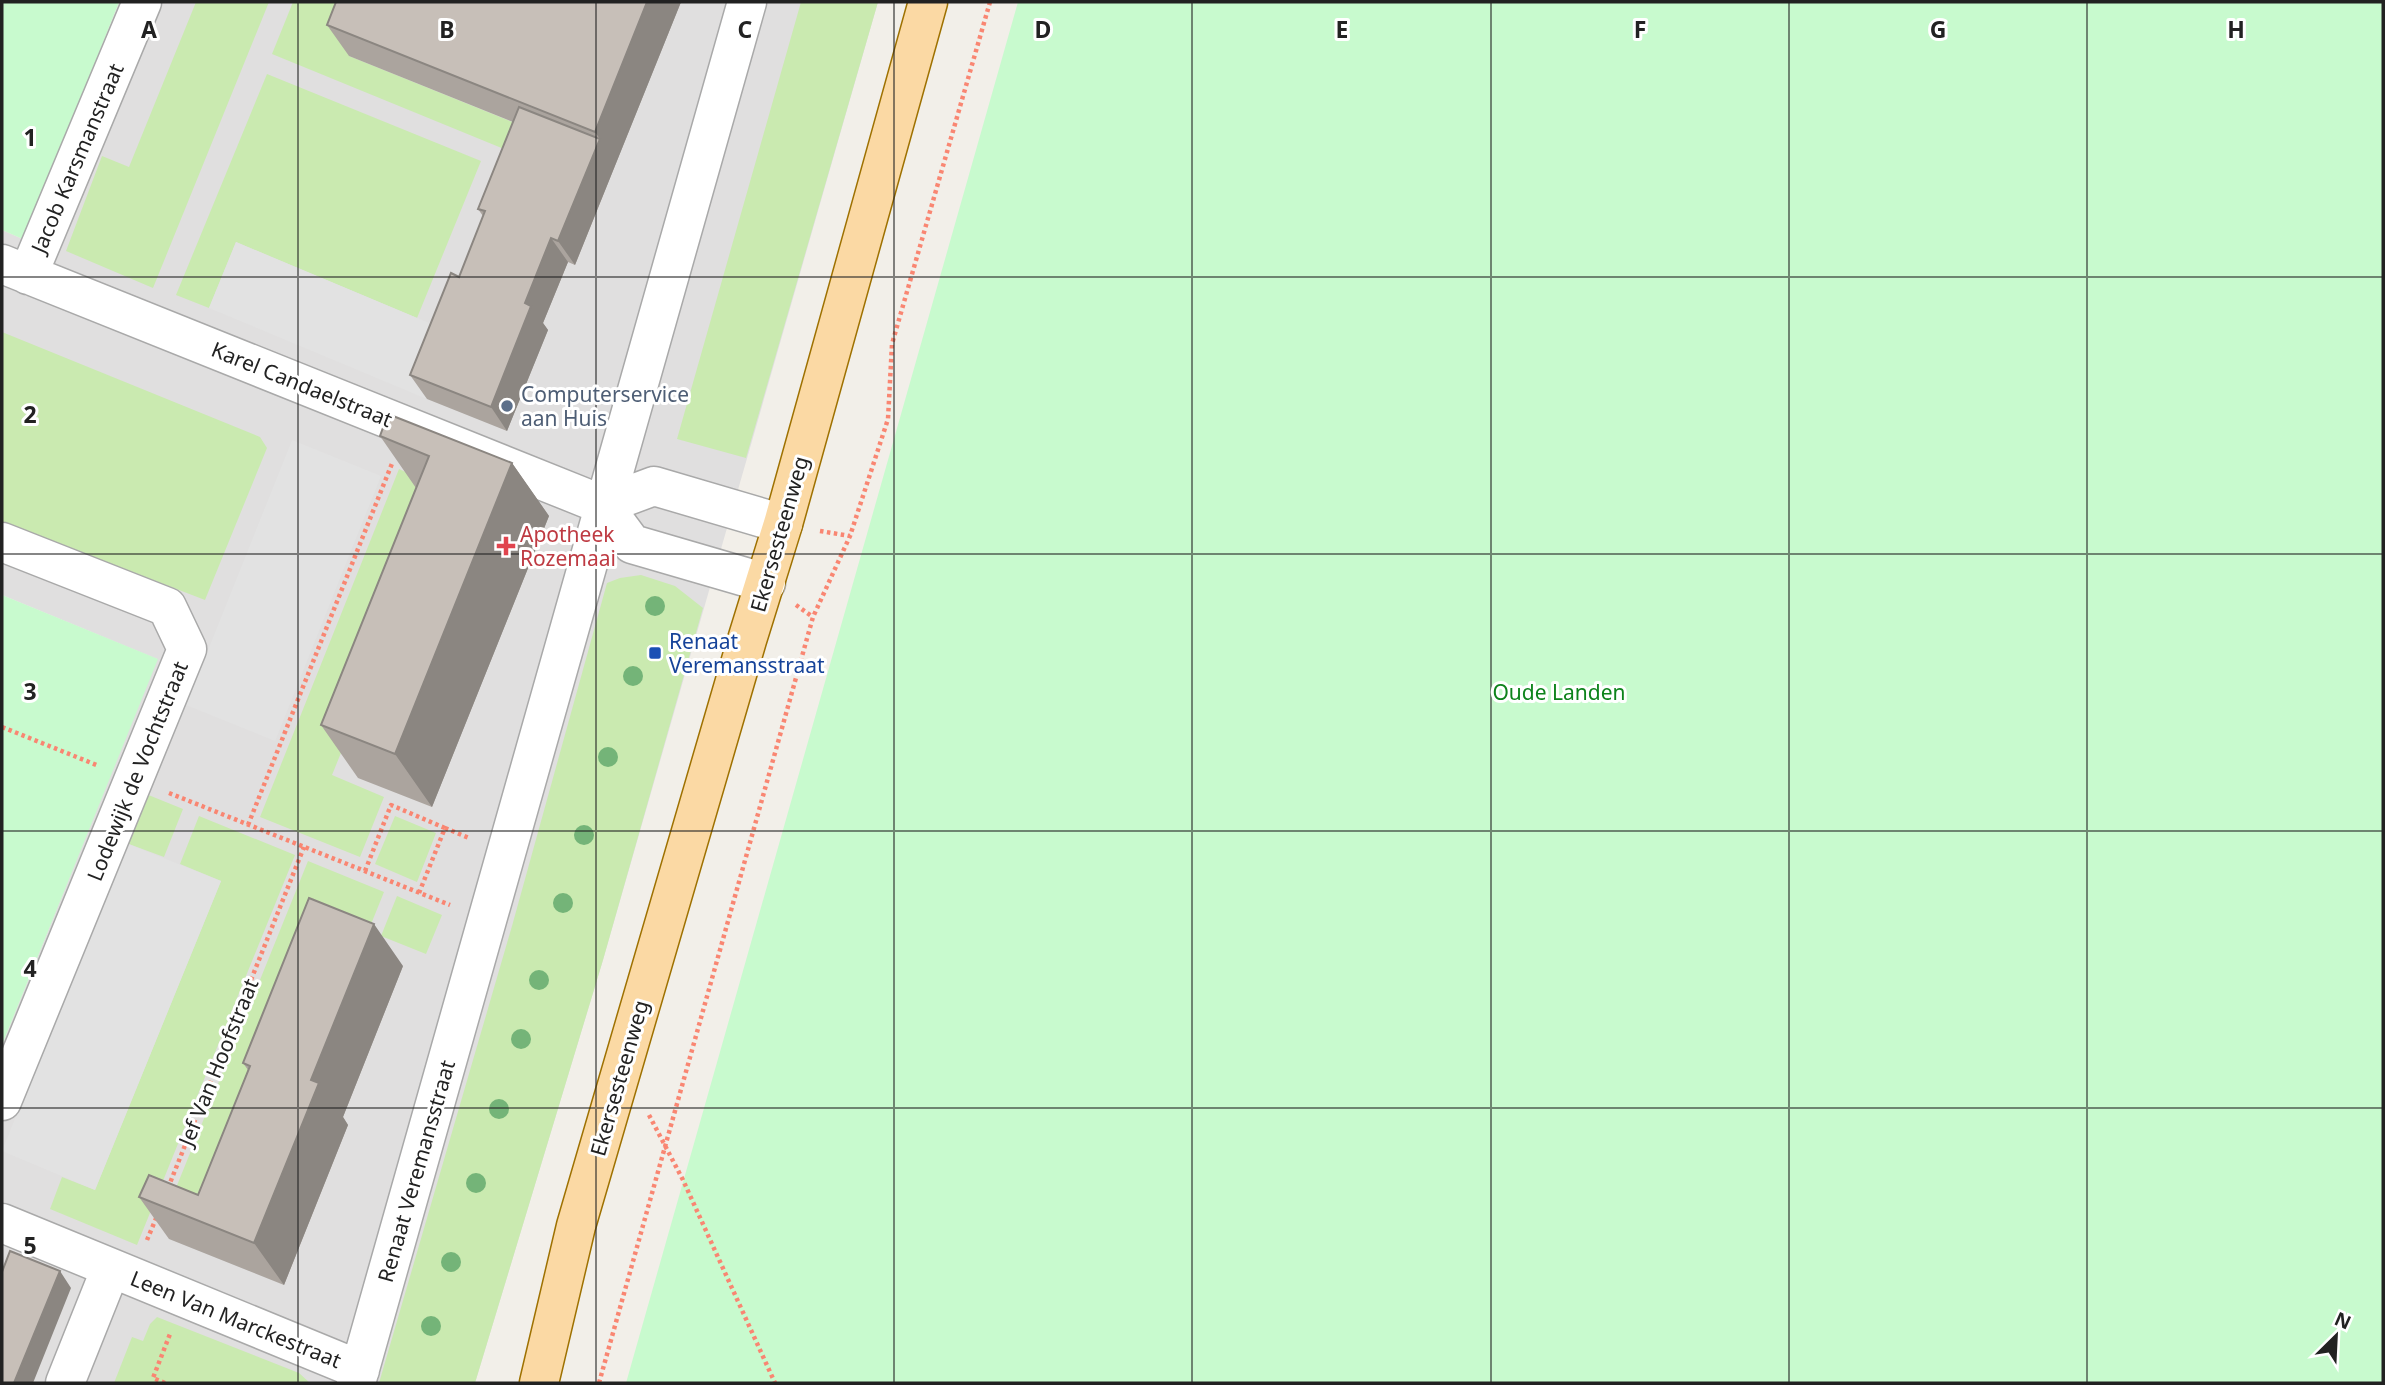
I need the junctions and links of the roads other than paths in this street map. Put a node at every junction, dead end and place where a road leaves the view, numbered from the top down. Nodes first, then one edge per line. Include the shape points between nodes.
1 (142, 2) edge
2 (747, 2) edge
3 (928, 2) edge
4 (15, 270) edge
5 (603, 505) junction
6 (783, 524) junction
7 (2, 542) edge
8 (766, 583) junction
9 (2, 1101) edge
10 (2, 1223) edge
11 (576, 1226) junction
12 (122, 1273) junction
13 (358, 1376) edge
14 (65, 1383) edge
15 (516, 1383) edge
16 (539, 1383) edge

1 - 4 street, Jacob Karsmanstraat
2 - 5 street, Renaat Veremansstraat
3 - 6 main road, Ekersesteenweg
4 - 5 street, Karel Candaelstraat
5 - 6 street via 654,486
5 - 8 street via 632,544
5 - 13 street, Renaat Veremansstraat
6 - 8 main road, Ekersesteenweg
7 - 9 street, Lodewijk de Vochtstraat via 167,607 187,649
8 - 11 main road, Ekersesteenweg
10 - 12 street
11 - 15 main road, Ekersesteenweg
11 - 16 main road, Ekersesteenweg
12 - 13 street, Leen Van Marckestraat
12 - 14 street, Leen Van Marckestraat

